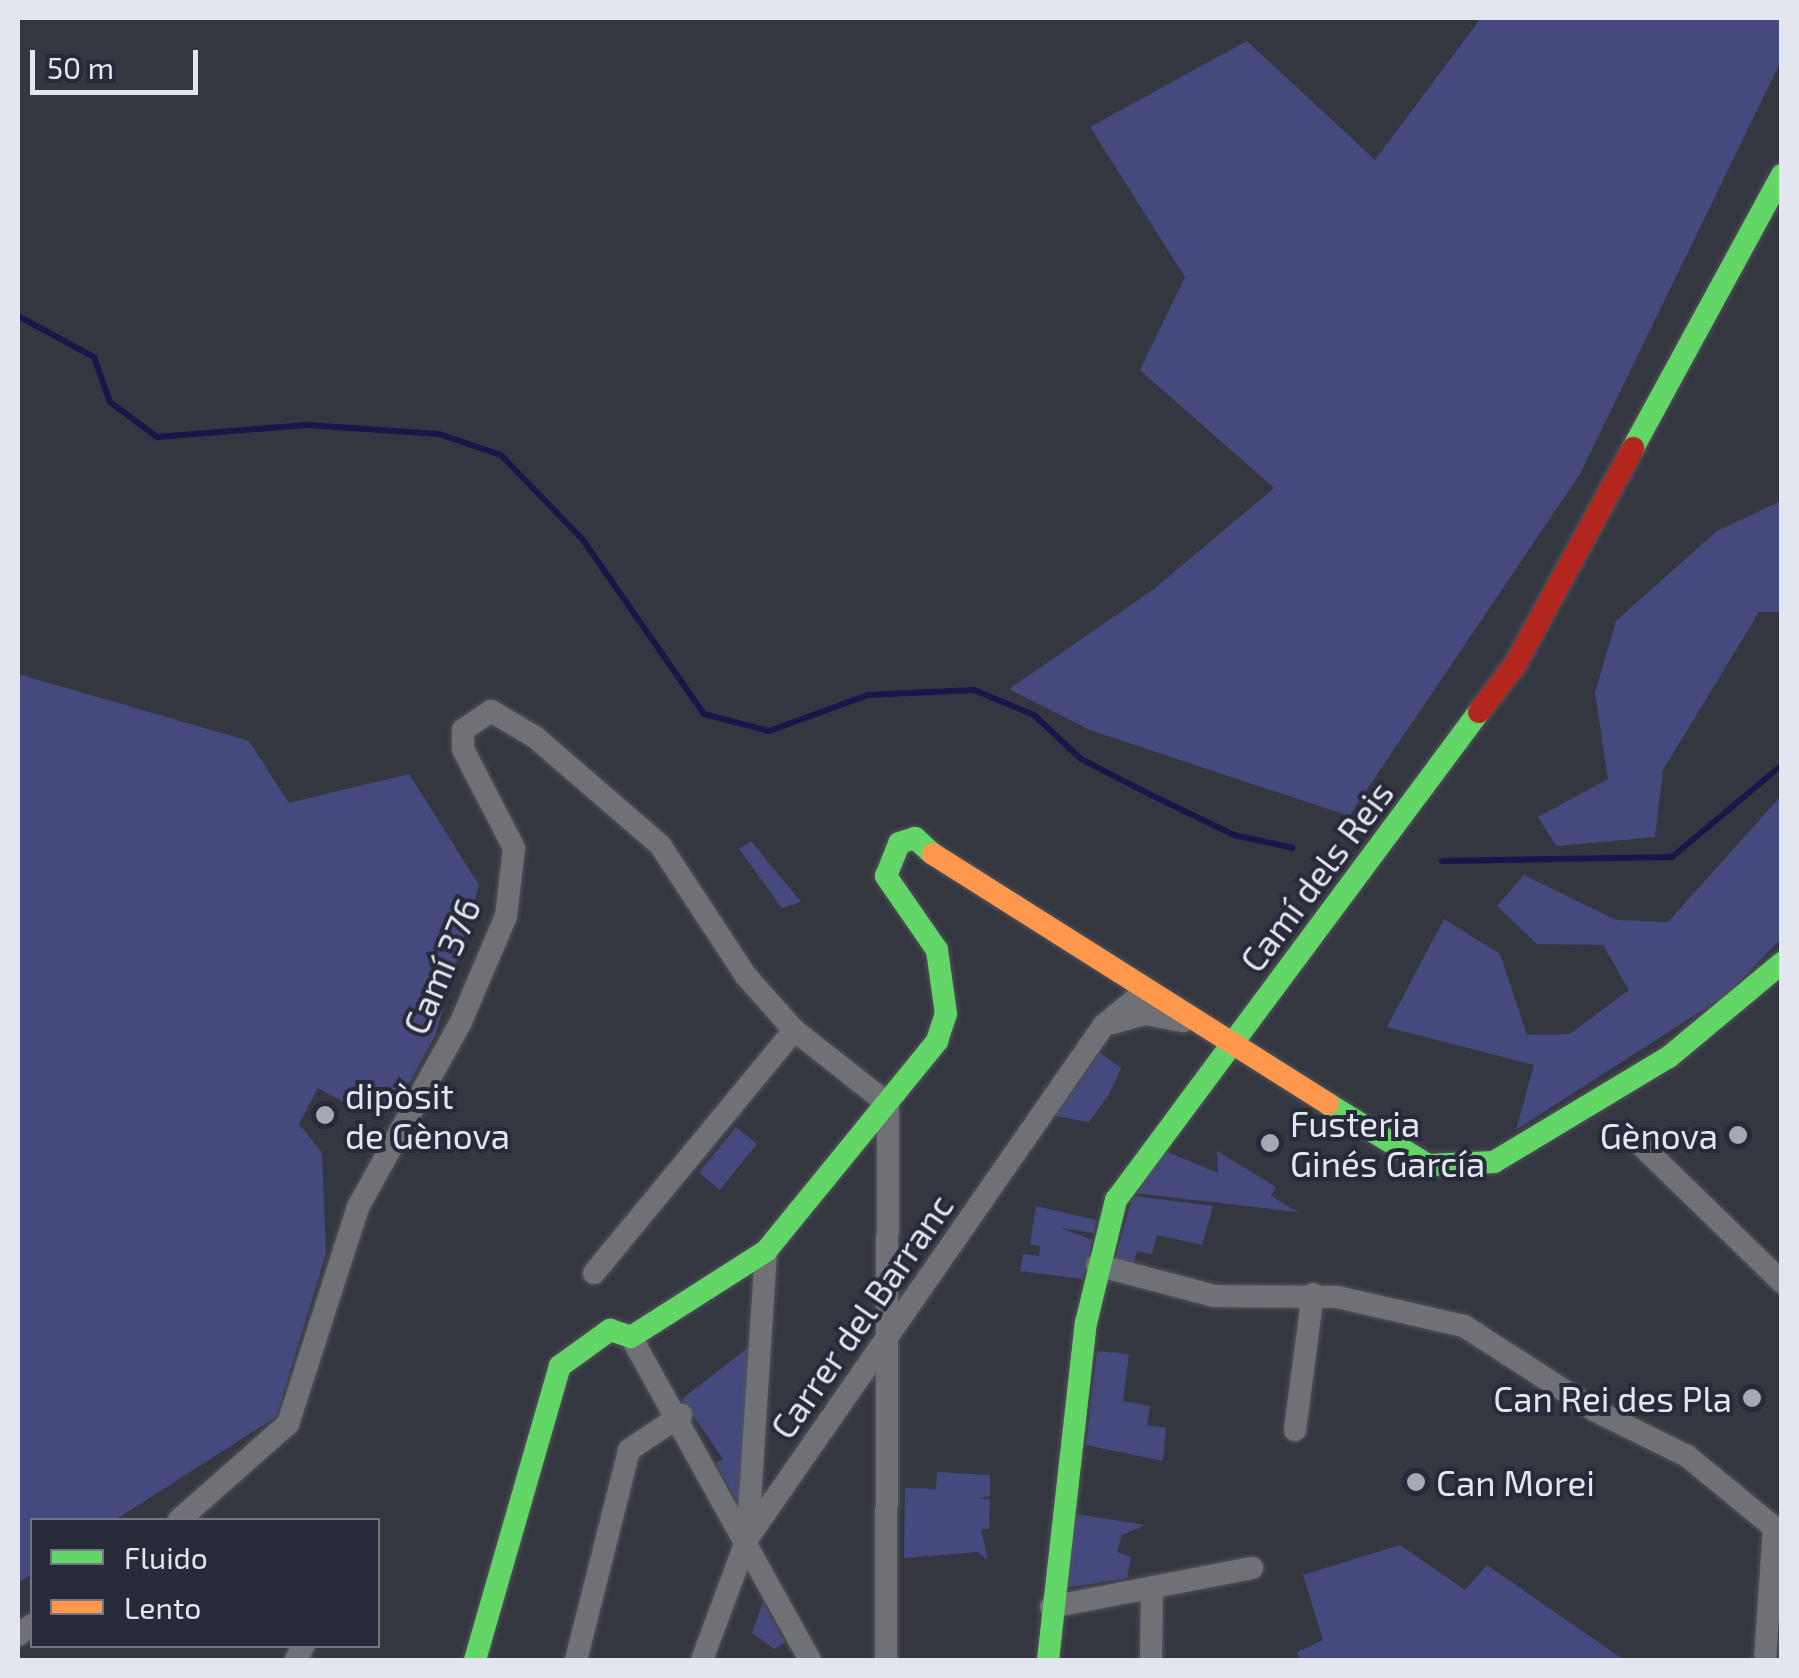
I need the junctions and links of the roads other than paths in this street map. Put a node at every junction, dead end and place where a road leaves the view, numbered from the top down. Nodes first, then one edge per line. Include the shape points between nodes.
1 (1782, 175) edge
2 (1782, 964) edge
3 (1144, 992) junction
4 (1104, 1025) junction
5 (1204, 1028) junction
6 (794, 1030) junction
7 (1232, 1044) junction
8 (888, 1104) junction
9 (1644, 1147) dead end
10 (766, 1251) junction
11 (1097, 1266) junction
12 (594, 1273) dead end
13 (1782, 1282) edge
14 (1312, 1294) junction
15 (631, 1336) junction
16 (890, 1341) junction
17 (681, 1415) junction
18 (1295, 1430) dead end
19 (180, 1518) edge
20 (1778, 1530) edge
21 (747, 1538) junction
22 (1252, 1568) dead end
23 (1152, 1586) junction
24 (1051, 1607) junction
25 (886, 1657) dead end
26 (475, 1660) edge
27 (576, 1660) edge
28 (702, 1660) edge
29 (810, 1660) edge
30 (1048, 1660) edge
31 (1151, 1660) edge
32 (1765, 1660) edge

1 - 7 street, Camí dels Reis via 1516,663
2 - 7 street via 1580,1118 1494,1162 1459,1169 1402,1154
3 - 4 street, Carrer del Barranc
3 - 5 street
3 - 8 street via 964,881 915,838 899,843 886,876 930,930 946,1014 938,1041
4 - 5 street via 1146,1014
4 - 16 street, Carrer del Barranc
5 - 7 street
6 - 8 street, Camí 376
6 - 12 street
6 - 19 street, Camí 376 via 740,970 660,845 535,737 492,712 478,714 463,730 463,750 514,848 506,916 460,1024 358,1207 288,1424
7 - 11 street, Camí dels Reis via 1143,1152
8 - 10 street
8 - 16 street
9 - 13 street
10 - 15 street
10 - 21 street via 758,1482
11 - 14 street via 1214,1296
11 - 24 street, Camí dels Reis
14 - 18 street
14 - 20 street via 1464,1326 1596,1411 1687,1456
15 - 17 street
15 - 26 street via 610,1330 570,1355 553,1380
16 - 21 street, Carrer del Barranc
16 - 25 street
17 - 21 street
17 - 27 street via 629,1450
20 - 32 street
21 - 28 street, Carrer del Barranc
21 - 29 street
22 - 23 street
23 - 24 street
23 - 31 street
24 - 30 street, Camí dels Reis

